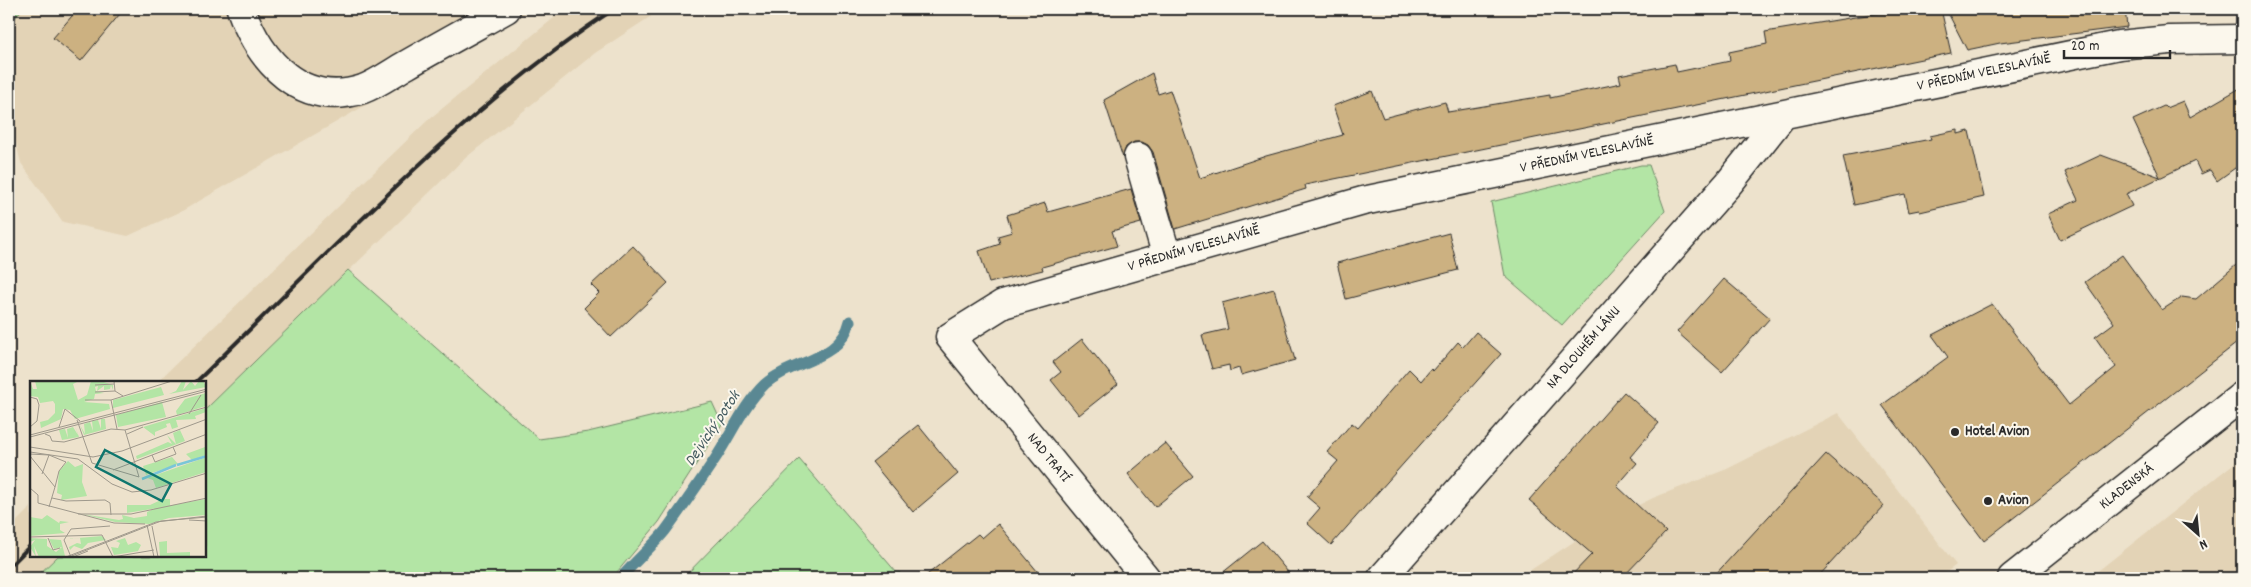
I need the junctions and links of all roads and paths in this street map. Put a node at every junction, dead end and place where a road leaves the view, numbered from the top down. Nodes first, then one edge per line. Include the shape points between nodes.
1 (241, 9) edge
2 (506, 9) edge
3 (2242, 39) edge
4 (1783, 115) junction
5 (1138, 157) dead end
6 (1167, 257) junction
7 (950, 338) joint
8 (2242, 396) edge
9 (1146, 578) edge
10 (1382, 578) edge
11 (2012, 578) edge

1 - 2 street via 249,30 281,75 301,86 331,94 363,89
3 - 4 street, V PŘEDNÍM VELESLAVÍNĚ via 2170,40 2119,46
4 - 6 street, V PŘEDNÍM VELESLAVÍNĚ via 1363,200
4 - 10 street, NA DLOUHÉM LÁNU via 1729,183
5 - 6 street
6 - 7 street, V PŘEDNÍM VELESLAVÍNĚ via 1003,304
7 - 9 street, NAD TRATÍ
8 - 11 street, KLADENSKÁ

